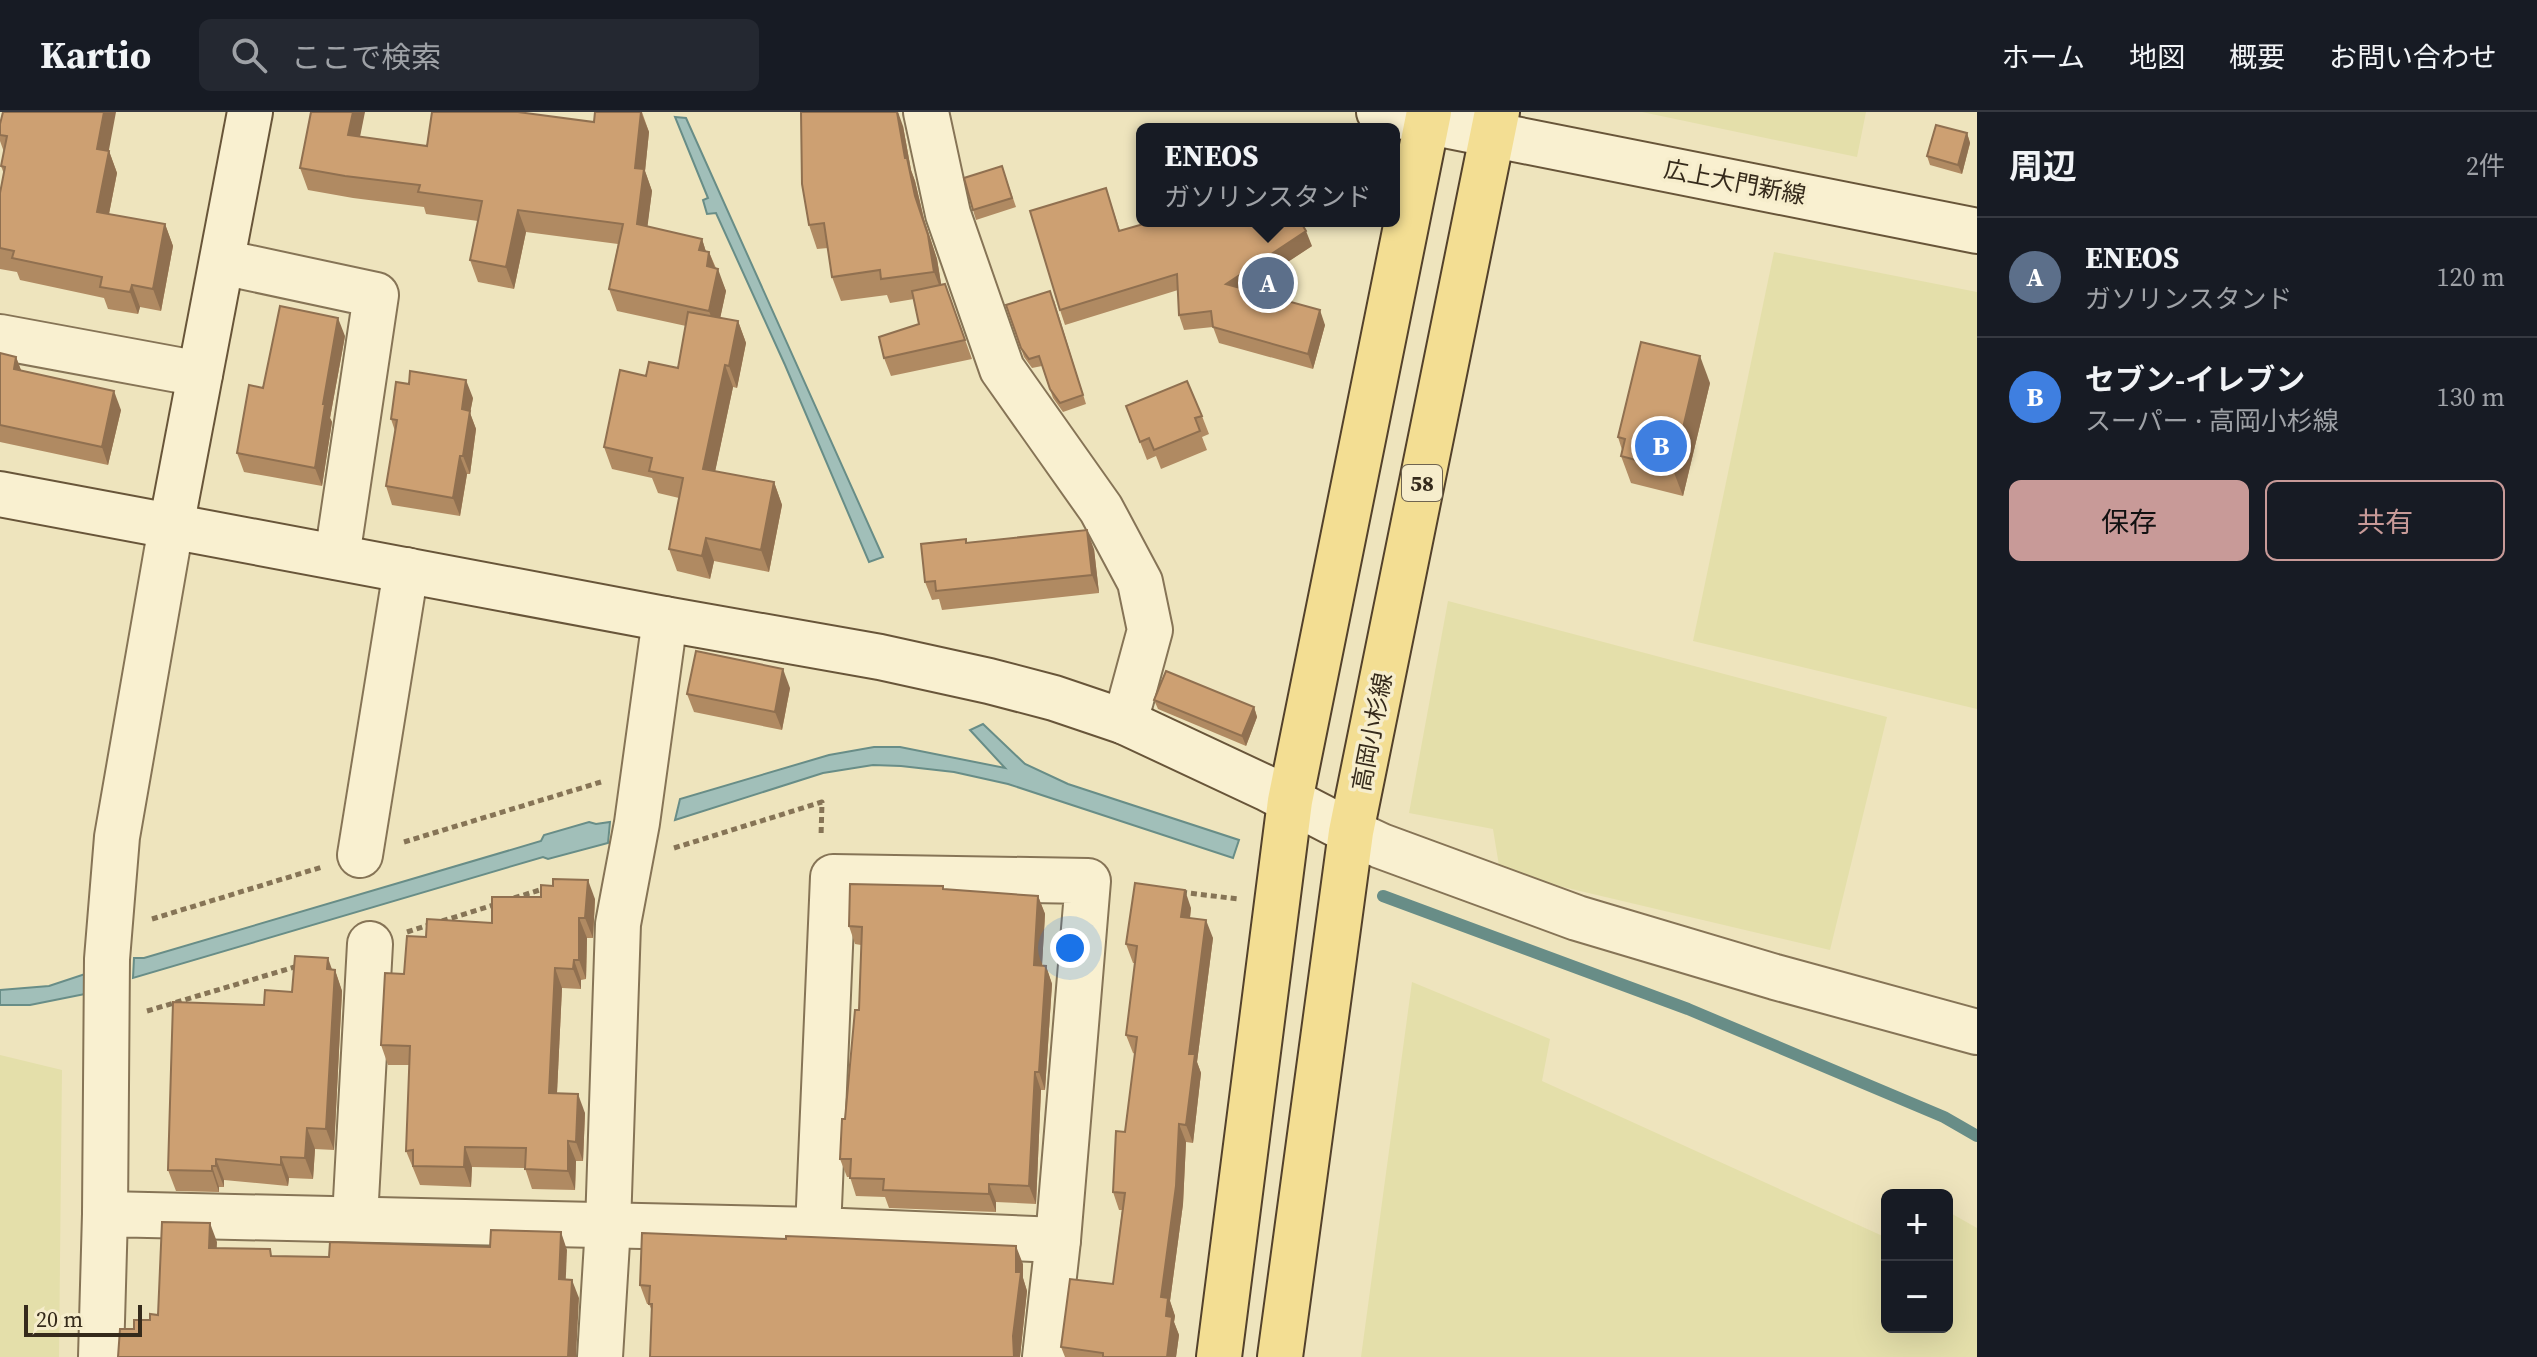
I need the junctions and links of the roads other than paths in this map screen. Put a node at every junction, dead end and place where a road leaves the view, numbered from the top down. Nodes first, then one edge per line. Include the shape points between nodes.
1 (250, 112) edge
2 (926, 112) edge
3 (1379, 112) edge
4 (1428, 116) edge
5 (1494, 123) edge
6 (1977, 231) edge
7 (222, 262) junction
8 (0, 337) edge
9 (200, 374) junction
10 (0, 494) edge
11 (171, 527) junction
12 (337, 557) junction
13 (406, 570) junction
14 (665, 619) junction
15 (1125, 722) junction
16 (1290, 801) junction
17 (1351, 832) junction
18 (360, 855) dead end
19 (370, 944) dead end
20 (1977, 1032) edge
21 (105, 1214) junction
22 (355, 1218) junction
23 (608, 1226) junction
24 (818, 1230) junction
25 (1058, 1240) junction
26 (101, 1357) edge
27 (600, 1357) edge
28 (1045, 1357) edge
29 (1219, 1357) edge
30 (1280, 1357) edge

1 - 7 street
2 - 15 street via 948,214 1002,369 1101,509 1140,582 1150,630
3 - 4 street, 広上大門新線
4 - 5 street, 広上大門新線
4 - 16 main road
5 - 6 street, 広上大門新線
5 - 17 main road, 高岡小杉線 / 58
7 - 9 street
7 - 12 street via 376,295
8 - 9 street
9 - 11 street
10 - 11 street
11 - 12 street
11 - 21 street via 117,837 107,959
12 - 13 street
13 - 14 street
13 - 18 street
14 - 15 street via 989,681
14 - 23 street via 618,924
15 - 16 street
16 - 17 street
16 - 29 main road
17 - 20 street via 1577,918
17 - 30 main road, 高岡小杉線 / 58
19 - 22 street
21 - 22 street
21 - 26 street
22 - 23 street
23 - 24 street
23 - 27 street
24 - 25 street
24 - 25 street via 833,877 1088,881
25 - 28 street

